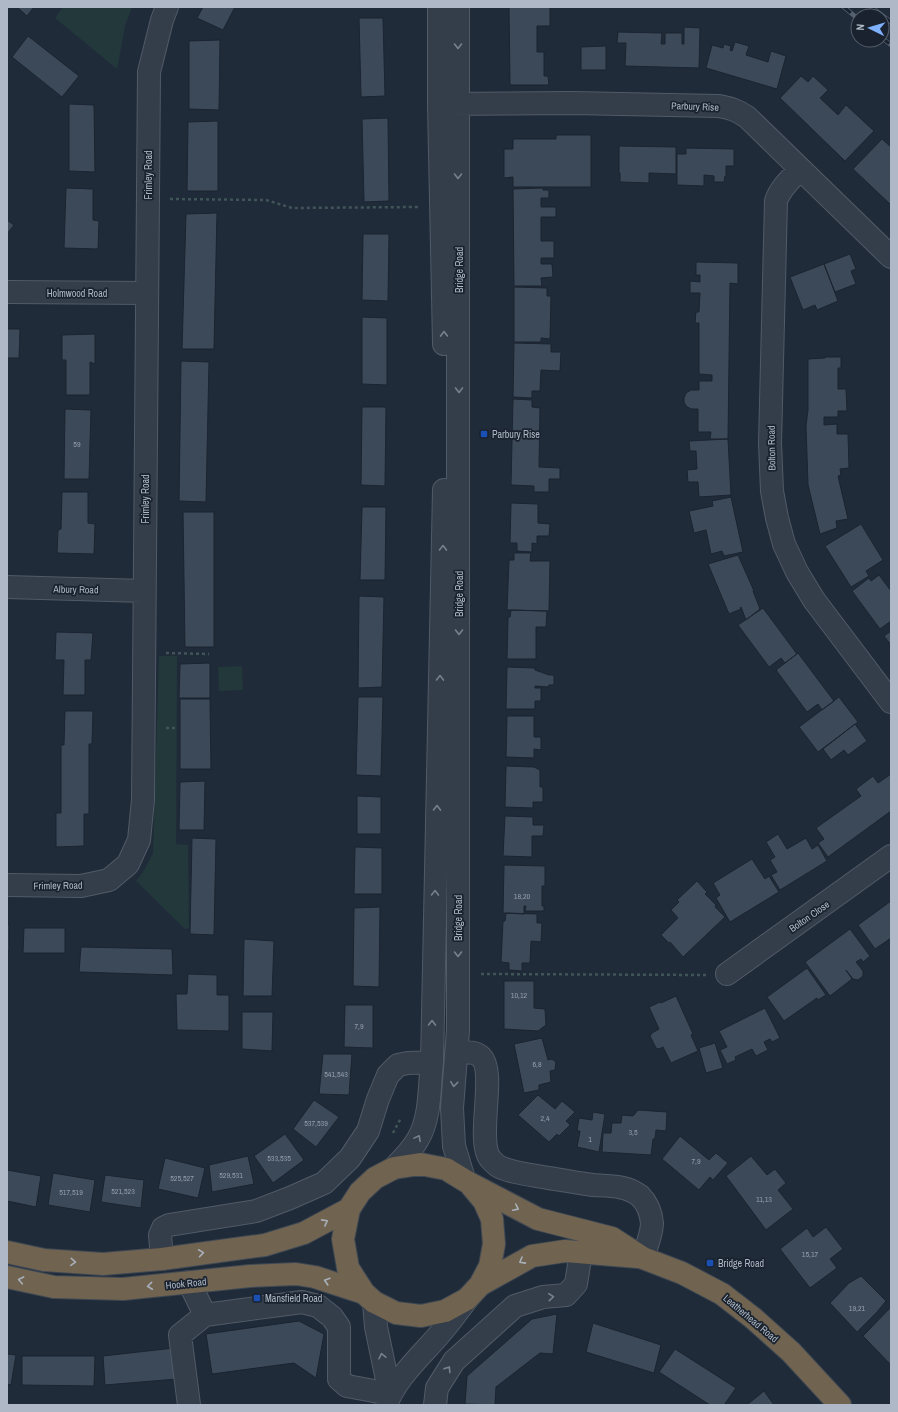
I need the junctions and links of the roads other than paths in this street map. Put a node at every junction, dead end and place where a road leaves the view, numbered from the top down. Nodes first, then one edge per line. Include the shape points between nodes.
1 (167, 7) edge
2 (439, 7) edge
3 (458, 7) edge
4 (449, 103) junction
5 (800, 169) junction
6 (891, 257) edge
7 (7, 292) edge
8 (147, 293) junction
9 (7, 587) edge
10 (144, 591) junction
11 (891, 702) edge
12 (891, 856) edge
13 (7, 885) edge
14 (726, 974) road end
15 (457, 1052) junction
16 (432, 1062) junction
17 (394, 1168) junction
18 (467, 1181) junction
19 (349, 1209) junction
20 (7, 1252) edge
21 (581, 1252) junction
22 (643, 1258) junction
23 (162, 1259) junction
24 (7, 1277) edge
25 (189, 1282) junction
26 (473, 1292) junction
27 (369, 1297) junction
28 (205, 1315) junction
29 (388, 1400) edge
30 (189, 1405) edge
31 (435, 1405) edge
32 (840, 1405) edge

1 - 8 street, Frimley Road via 149,72
2 - 4 street, Bridge Road
3 -> 4 street, Bridge Road
4 - 5 street, Parbury Rise via 730,108 747,117
4 -> 15 street, Bridge Road
16 -> 4 street, Bridge Road via 445,437 442,207
5 - 6 street, Parbury Rise
5 - 11 street, Bolton Road via 778,195 775,208 770,443 772,491 784,544 797,572 814,600
7 - 8 street, Holmwood Road
8 - 10 street, Frimley Road
9 - 10 street, Albury Road
10 - 13 street, Frimley Road via 143,800 139,840 128,864 109,880 81,886
12 - 14 street, Bolton Close
15 -> 18 street, Bridge Road via 452,1108 454,1146
15 - 22 street via 473,1053 480,1056 485,1064 485,1138 488,1156 498,1166 518,1172 591,1185 619,1187 639,1196 648,1206 652,1223
17 -> 16 street, Bridge Road via 409,1153 426,1119
16 - 23 street via 398,1065 388,1075 368,1131 350,1158 324,1183 256,1211 169,1225 163,1228 160,1235
17 - 18 highway via 420,1164 446,1169
17 - 19 highway via 375,1178 360,1192
18 -> 22 highway via 538,1219 612,1238
18 - 26 highway via 484,1200 492,1219 494,1244 490,1266
23 -> 19 highway via 265,1245 304,1233
19 - 27 highway via 343,1239 348,1268
20 -> 23 highway via 44,1260 103,1264
21 - 22 highway, Hook Road
21 -> 26 highway, Hook Road via 565,1251 532,1256
31 -> 21 street via 437,1388 454,1361 515,1306 543,1297 566,1295 576,1284
22 - 32 highway, Leatherhead Road via 682,1273 722,1294 791,1352
25 -> 24 highway, Hook Road via 123,1289 54,1287
27 -> 25 highway, Hook Road via 296,1274
25 - 28 street
26 - 27 highway, Hook Road via 445,1311 421,1316 396,1313
26 - 29 street via 440,1335 406,1372
29 -> 27 street
28 - 29 street via 302,1302 318,1306 332,1317 339,1327 339,1379 346,1386
28 - 30 street via 180,1335

